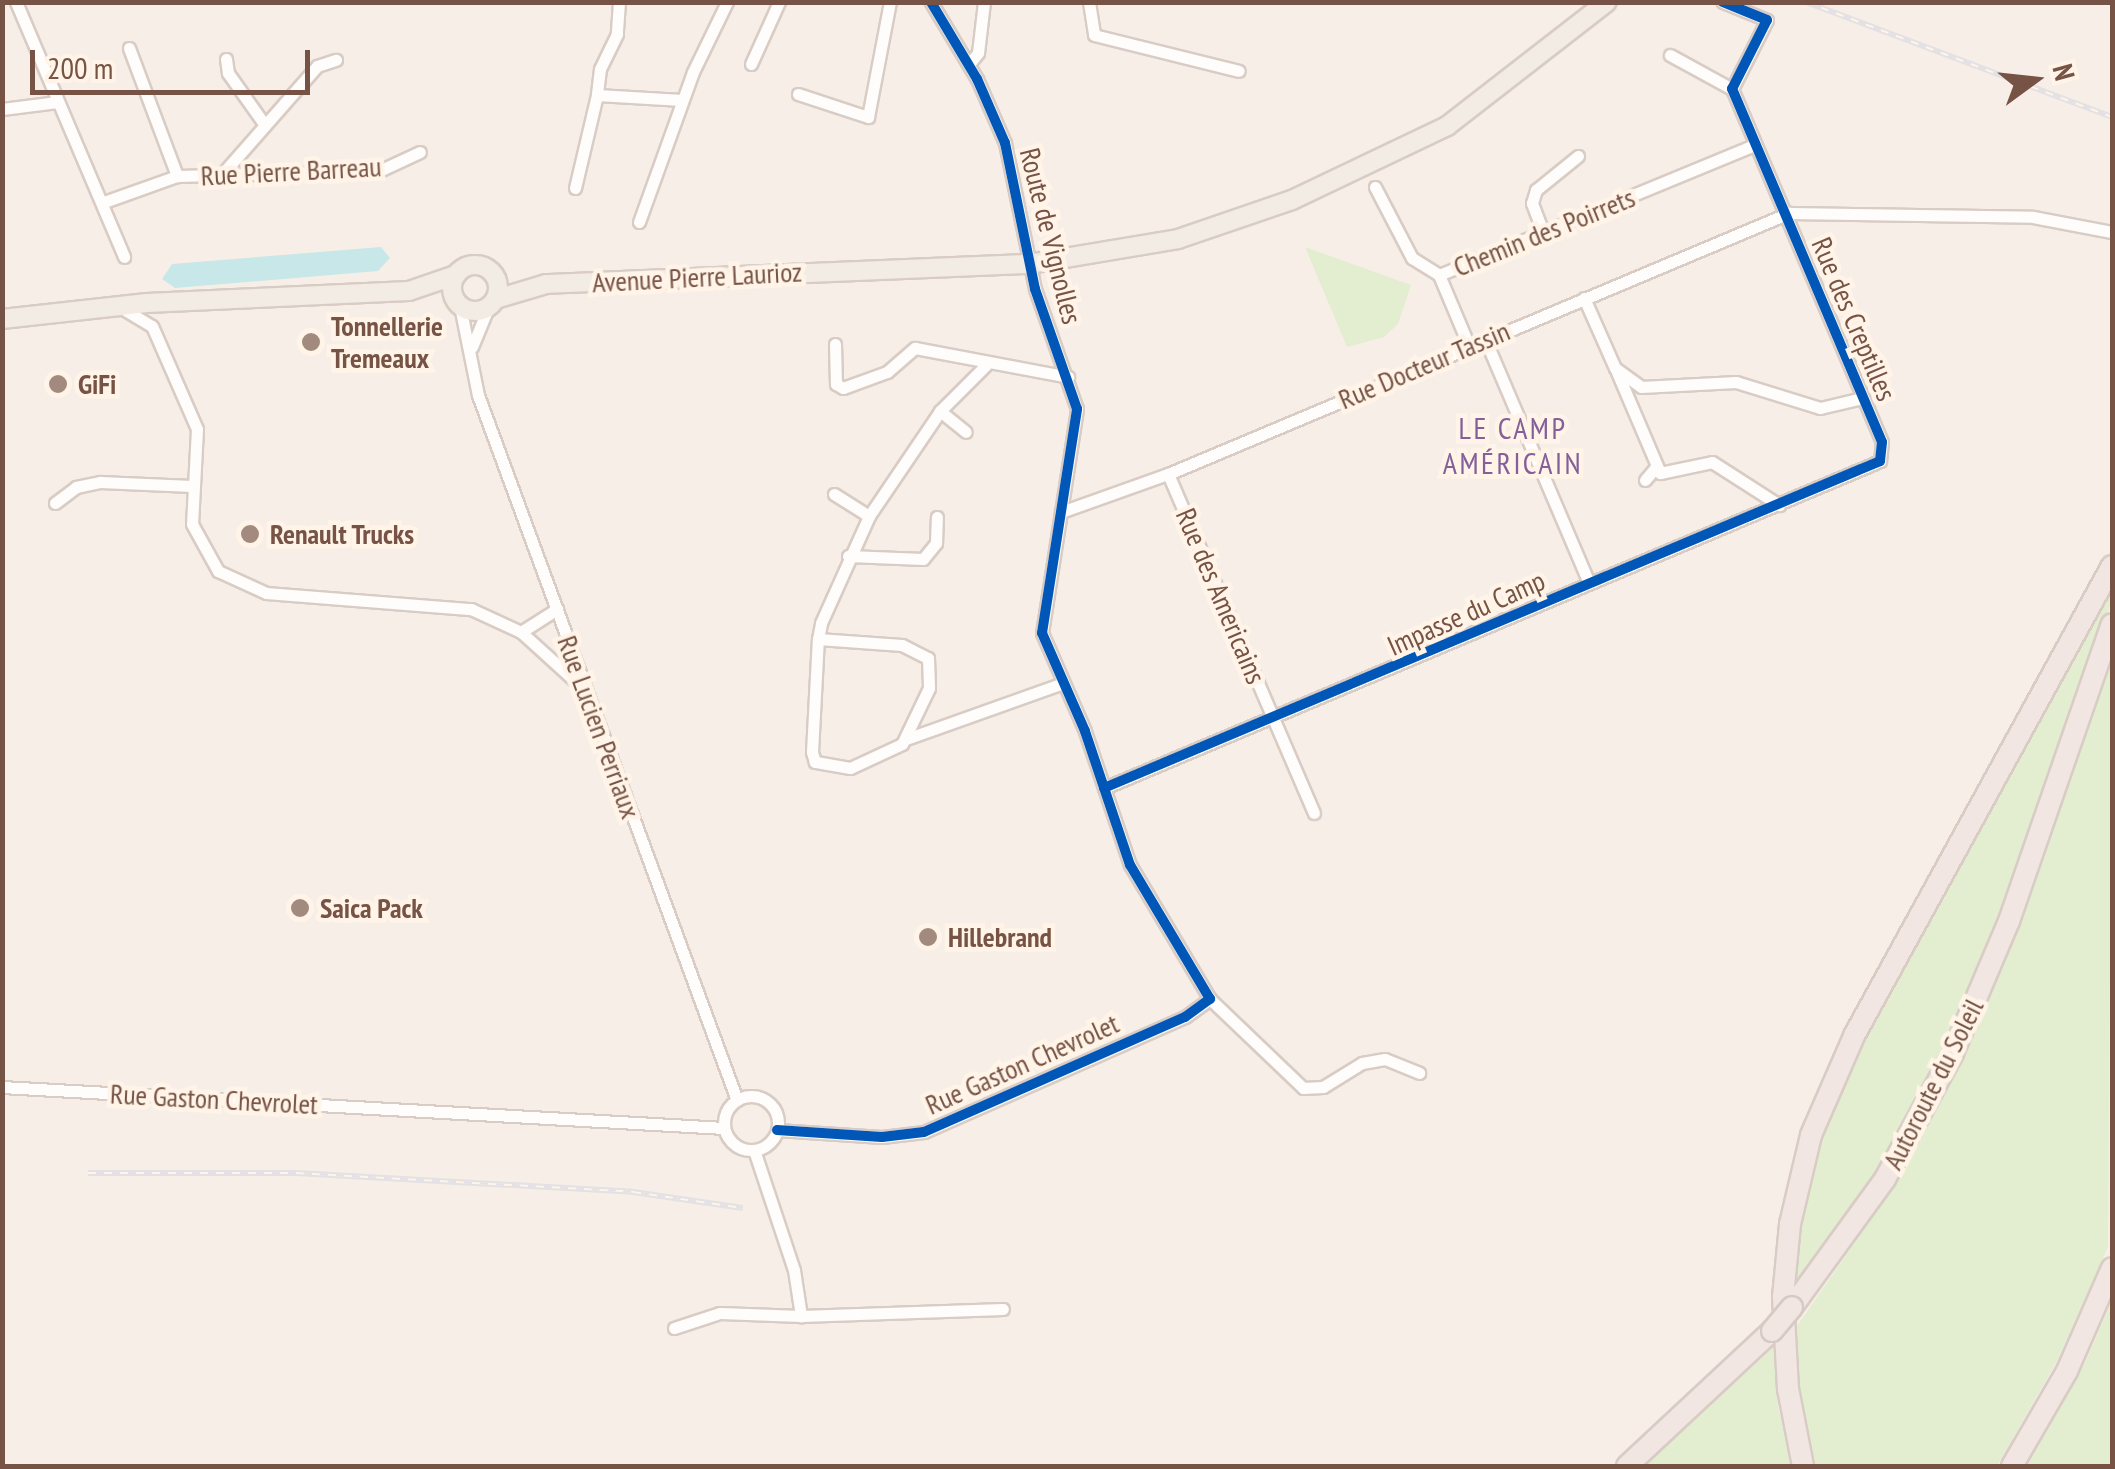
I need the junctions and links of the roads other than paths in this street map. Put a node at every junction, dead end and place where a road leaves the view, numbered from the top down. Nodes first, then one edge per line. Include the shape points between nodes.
1 (619, 2) edge
2 (727, 2) edge
3 (779, 2) edge
4 (890, 2) edge
5 (931, 2) edge
6 (984, 2) edge
7 (1089, 2) edge
8 (1607, 2) edge
9 (1722, 2) edge
10 (17, 4) edge
11 (2, 8) edge
12 (129, 48) dead end
13 (1670, 55) dead end
14 (226, 59) dead end
15 (336, 60) dead end
16 (751, 64) dead end
17 (969, 64) junction
18 (1239, 71) dead end
19 (1732, 89) junction
20 (798, 94) dead end
21 (597, 95) junction
22 (682, 100) junction
23 (58, 102) junction
24 (2, 109) edge
25 (262, 121) junction
26 (1755, 145) junction
27 (420, 152) dead end
28 (1578, 156) dead end
29 (224, 172) junction
30 (176, 176) junction
31 (1375, 187) dead end
32 (575, 188) dead end
33 (104, 202) junction
34 (1785, 214) junction
35 (639, 222) dead end
36 (1542, 232) junction
37 (2112, 232) edge
38 (124, 258) dead end
39 (1028, 259) junction
40 (494, 274) junction
41 (456, 275) junction
42 (1438, 275) junction
43 (546, 284) junction
44 (409, 291) junction
45 (1584, 298) junction
46 (492, 303) junction
47 (459, 304) junction
48 (110, 307) junction
49 (2, 319) edge
50 (1485, 339) junction
51 (835, 344) dead end
52 (1469, 346) junction
53 (471, 351) junction
54 (984, 366) junction
55 (1616, 368) junction
56 (1068, 377) junction
57 (1862, 398) junction
58 (940, 412) junction
59 (966, 432) dead end
60 (1882, 442) joint
61 (1656, 467) junction
62 (1168, 474) junction
63 (1646, 480) dead end
64 (192, 486) junction
65 (834, 494) dead end
66 (55, 502) dead end
67 (1779, 505) junction
68 (1061, 512) junction
69 (869, 516) junction
70 (937, 517) dead end
71 (848, 556) junction
72 (2112, 566) edge
73 (1588, 580) junction
74 (557, 609) junction
75 (2112, 624) edge
76 (521, 632) junction
77 (818, 639) junction
78 (1063, 683) junction
79 (586, 691) junction
80 (1273, 719) junction
81 (906, 739) junction
82 (1104, 788) junction
83 (1314, 813) dead end
84 (1208, 996) junction
85 (1419, 1074) dead end
86 (2, 1088) edge
87 (737, 1100) junction
88 (724, 1128) junction
89 (777, 1130) junction
90 (754, 1150) junction
91 (2112, 1268) edge
92 (1003, 1309) dead end
93 (801, 1316) junction
94 (674, 1328) dead end
95 (1627, 1466) edge
96 (1803, 1466) edge
97 (2012, 1466) edge

1 - 21 street via 617,34 600,69
2 - 22 street
3 - 16 street
4 - 20 street via 868,118
5 - 17 street, Route de Vignolles
6 - 17 street via 978,53
7 - 18 street via 1094,35
8 - 39 main road, Avenue Pierre Laurioz via 1447,126 1344,178 1142,248
9 - 19 street via 1766,20
10 - 11 street
10 - 23 street
12 - 30 street
13 - 19 street
14 - 25 street
15 - 25 street via 316,66
17 - 39 street, Route de Vignolles via 1008,153
19 - 26 street
21 - 22 street
21 - 32 street
22 - 35 street
23 - 24 street
23 - 33 street
25 - 29 street
26 - 34 street
26 - 36 street, Chemin des Poirrets
27 - 29 street, Rue Pierre Barreau via 379,171
28 - 36 street via 1536,190 1532,203
29 - 30 street, Rue Pierre Barreau
30 - 33 street, Rue Pierre Barreau
31 - 42 street, Chemin des Poirrets via 1412,258
33 - 38 street
34 - 37 street, Rue Docteur Tassin via 2033,216
34 - 45 street, Rue Docteur Tassin
34 - 57 street, Rue des Creptilles
36 - 42 street, Chemin des Poirrets
39 - 43 main road, Avenue Pierre Laurioz
39 - 56 street, Route de Vignolles
40 - 41 main road, Avenue Pierre Laurioz via 472,264
40 - 43 main road, Avenue Pierre Laurioz
40 - 46 main road
41 - 44 main road
41 - 47 main road
42 - 52 street
43 - 46 main road, Avenue Pierre Laurioz
44 - 47 main road
44 - 48 main road
45 - 50 street, Rue Docteur Tassin
45 - 55 street
46 - 47 main road
46 - 53 street
47 - 53 street, Rue Lucien Perriaux
48 - 49 main road
48 - 64 street via 142,316 158,336 197,429
50 - 52 street, Rue Docteur Tassin
50 - 73 street
51 - 54 street via 836,384 843,388 887,372 915,348
52 - 62 street, Rue Docteur Tassin
53 - 74 street, Rue Lucien Perriaux via 478,396
54 - 56 street
54 - 58 street
55 - 57 street via 1632,384 1658,391 1716,381 1820,408
55 - 61 street
56 - 68 street, Route de Vignolles via 1078,420
57 - 60 street, Rue des Creptilles
58 - 59 street
58 - 69 street
60 - 67 street, Impasse du Camp via 1876,465
61 - 63 street
61 - 67 street via 1670,475 1712,462
62 - 68 street, Rue Docteur Tassin
62 - 80 street, Rue des Americains
64 - 66 street via 100,482 76,486
64 - 76 street via 192,524 202,552 244,588 450,603
65 - 69 street
67 - 73 street, Impasse du Camp
68 - 78 street, Route de Vignolles via 1042,633
69 - 71 street
70 - 71 street via 936,543 923,560
71 - 77 street
72 - 96 highway via 1855,1034 1811,1135 1790,1224 1783,1297 1788,1388
73 - 80 street, Impasse du Camp via 1549,604
74 - 76 street
74 - 79 street, Rue Lucien Perriaux
75 - 95 highway, Autoroute du Soleil, bridge via 1961,1037 1885,1179 1772,1331
76 - 79 street
77 - 81 street via 902,644 928,658 929,688
77 - 81 street via 815,762 842,769
78 - 81 street
78 - 82 street, Route de Vignolles
79 - 87 street, Rue Lucien Perriaux
80 - 82 street, Impasse du Camp
80 - 83 street, Rue des Americains
82 - 84 street, Route de Vignolles via 1138,882
84 - 85 street, Route de Vignolles via 1304,1088 1323,1087 1384,1059
84 - 89 street, Rue Gaston Chevrolet via 1185,1017 924,1132 882,1137
86 - 88 street, Rue Gaston Chevrolet
87 - 88 street
87 - 89 street via 763,1099 775,1112
88 - 90 street via 732,1142
89 - 90 street
90 - 93 street via 794,1270
91 - 97 highway via 2067,1371
92 - 93 street
93 - 94 street via 720,1312

